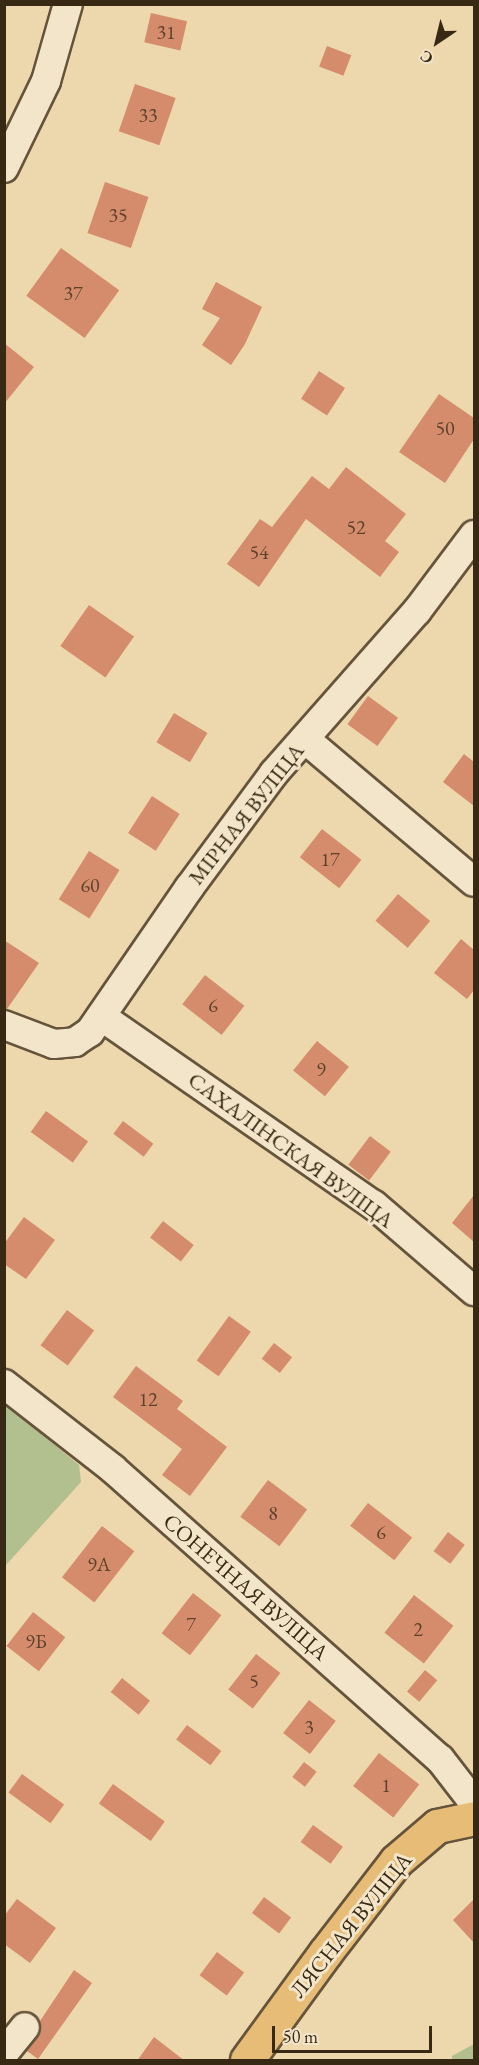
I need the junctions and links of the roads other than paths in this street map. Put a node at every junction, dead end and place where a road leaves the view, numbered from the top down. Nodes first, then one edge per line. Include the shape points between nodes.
1 (68, 4) edge
2 (4, 168) edge
3 (474, 535) edge
4 (305, 739) junction
5 (474, 882) edge
6 (102, 1017) junction
7 (4, 1025) edge
8 (474, 1291) edge
9 (4, 1384) edge
10 (474, 1803) edge
11 (474, 1818) edge
12 (25, 2027) dead end
13 (4, 2053) edge
14 (248, 2061) edge

1 - 2 street via 46,81
3 - 4 street, МІРНАЯ ВУЛІЦА via 417,612
4 - 5 street
4 - 6 street, МІРНАЯ ВУЛІЦА via 274,773 202,870
6 - 7 street, МІРНАЯ ВУЛІЦА via 75,1042 54,1044
6 - 8 street, САХАЛІНСКАЯ ВУЛІЦА via 374,1205
9 - 10 street, СОНЕЧНАЯ ВУЛІЦА via 113,1469 440,1759
11 - 14 main road, ЛЯСНАЯ ВУЛІЦА via 437,1826 396,1861
12 - 13 street

